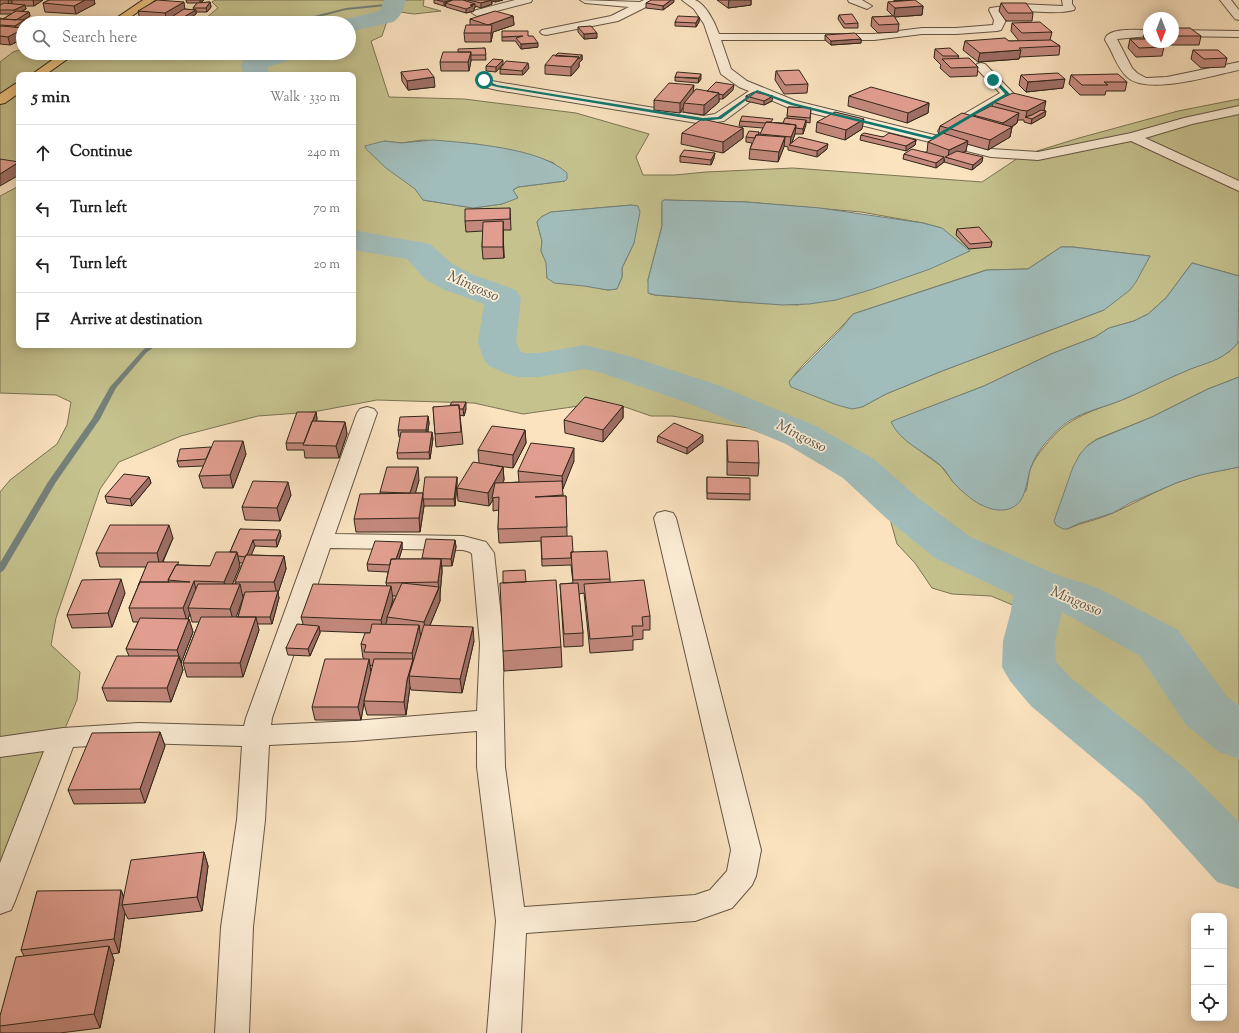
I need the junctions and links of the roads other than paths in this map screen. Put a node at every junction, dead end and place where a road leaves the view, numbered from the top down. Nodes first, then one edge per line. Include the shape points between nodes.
1 (150, 0) edge
2 (527, 0) edge
3 (585, 0) edge
4 (652, 0) edge
5 (687, 0) edge
6 (853, 0) edge
7 (1067, 0) edge
8 (1225, 0) edge
9 (642, 5) junction
10 (868, 6) dead end
11 (477, 13) dead end
12 (126, 16) edge
13 (1239, 17) edge
14 (546, 32) dead end
15 (1143, 33) edge
16 (1179, 33) edge
17 (1239, 34) edge
18 (715, 37) junction
19 (60, 60) edge
20 (1239, 66) edge
21 (981, 67) edge
22 (42, 72) edge
23 (484, 80) dead end
24 (16, 89) edge
25 (757, 91) junction
26 (0, 100) edge
27 (1239, 110) edge
28 (1132, 137) junction
29 (933, 139) junction
30 (1239, 188) edge
31 (367, 413) dead end
32 (665, 518) dead end
33 (322, 541) junction
34 (490, 720) junction
35 (256, 736) junction
36 (63, 738) junction
37 (0, 748) edge
38 (0, 901) edge
39 (511, 921) junction
40 (232, 1033) edge
41 (504, 1033) edge

1 - 12 main road
2 - 11 street
3 - 9 street
4 - 9 street
5 - 18 street via 698,6
6 - 10 street
7 - 18 street via 1070,8 1066,9 994,10 1000,20 998,28 874,36
8 - 13 street
9 - 14 street via 614,19
15 - 20 street via 1117,34 1110,40 1127,70 1143,81 1167,81
16 - 17 street
18 - 25 street via 725,71 742,84
19 - 22 main road
21 - 29 street via 1008,94
23 - 25 street via 497,86 703,120 719,118
24 - 26 main road
25 - 29 street via 792,104
27 - 28 street
28 - 29 street via 1038,156 991,153
28 - 30 street
31 - 33 street
32 - 39 street via 746,850 741,876 721,898 694,908
33 - 34 street via 463,543 478,546 483,553 492,644
33 - 35 street via 259,718
34 - 35 street
34 - 39 street via 491,767
35 - 36 street via 139,733
35 - 40 street via 251,820 237,928
36 - 37 street
36 - 38 street
39 - 41 street

